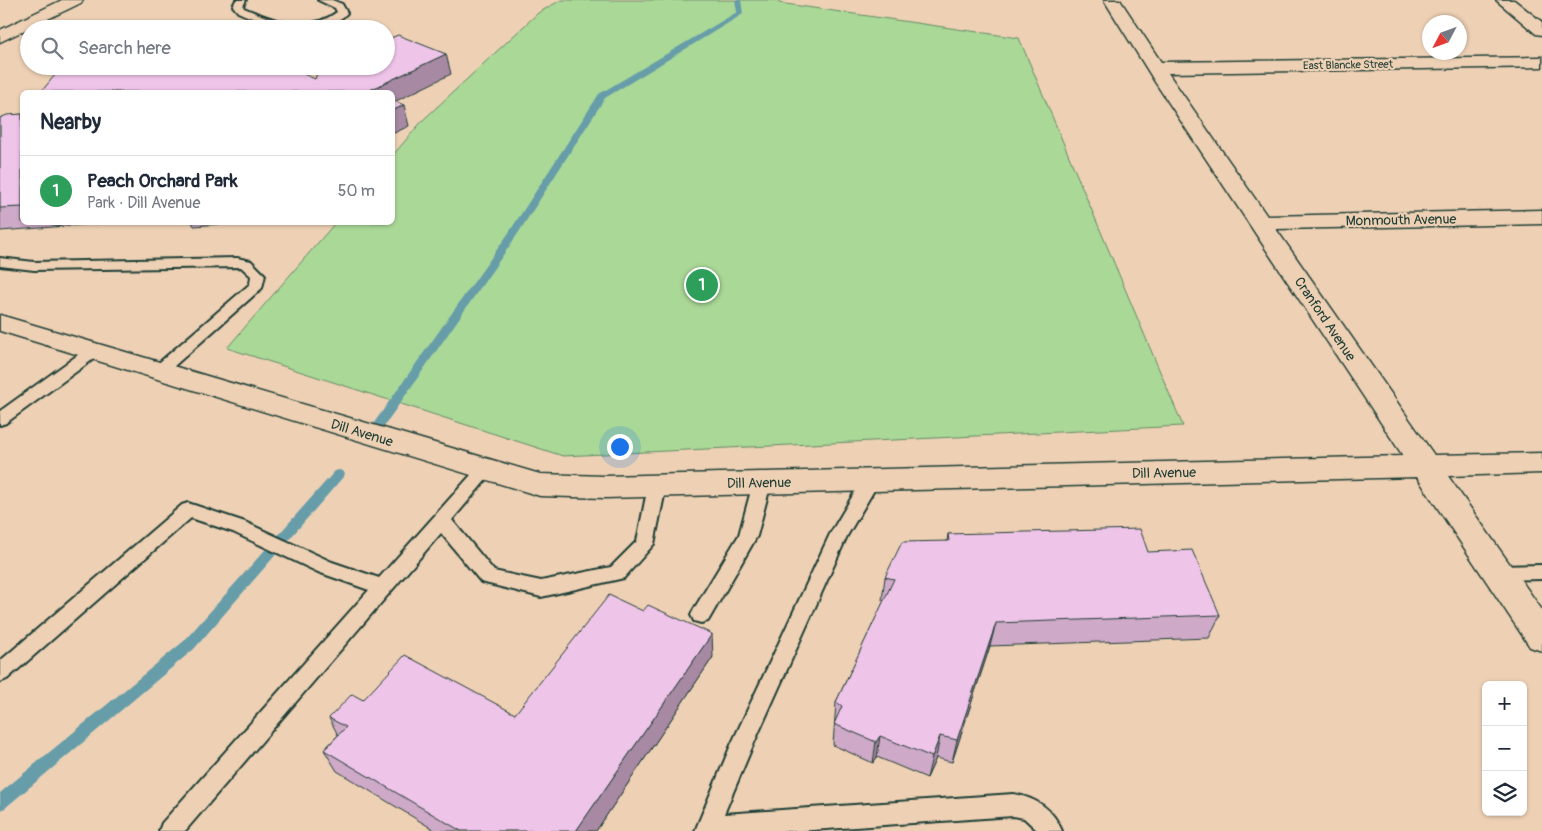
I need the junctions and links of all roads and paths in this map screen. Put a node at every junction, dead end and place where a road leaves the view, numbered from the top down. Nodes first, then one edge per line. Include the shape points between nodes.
1 (75, 0) edge
2 (241, 0) edge
3 (323, 0) edge
4 (1112, 0) edge
5 (1504, 0) edge
6 (34, 20) edge
7 (265, 20) edge
8 (331, 20) edge
9 (20, 27) edge
10 (1542, 30) edge
11 (0, 37) edge
12 (1542, 62) edge
13 (1155, 68) junction
14 (1542, 217) edge
15 (1260, 223) junction
16 (0, 262) edge
17 (0, 323) edge
18 (94, 351) junction
19 (159, 371) junction
20 (0, 419) edge
21 (1542, 462) edge
22 (1426, 466) junction
23 (485, 470) junction
24 (871, 480) junction
25 (762, 483) junction
26 (657, 486) junction
27 (442, 520) junction
28 (1542, 572) edge
29 (1498, 573) junction
30 (384, 587) junction
31 (701, 615) dead end
32 (1542, 637) edge
33 (0, 673) edge
34 (707, 828) edge
35 (170, 831) edge
36 (1050, 831) edge

1 - 6 street
2 - 7 lane via 238,6 241,10
3 - 8 lane via 339,6 342,13
4 - 13 street, Cranford Avenue
5 - 10 street
9 - 11 street
12 - 13 street, East Blancke Street
13 - 15 street, Cranford Avenue
14 - 15 street, Monmouth Avenue
15 - 22 street, Cranford Avenue
16 - 19 lane via 34,266 246,264 258,275 257,285
17 - 18 street, Dill Avenue
18 - 19 street, Dill Avenue
18 - 20 lane
19 - 23 street, Dill Avenue
21 - 22 street, Dill Avenue
22 - 24 street, Dill Avenue
22 - 29 street, Cranford Avenue
23 - 26 street, Dill Avenue via 540,485
23 - 27 lane
24 - 25 street, Dill Avenue
24 - 34 lane via 839,534
25 - 26 street, Dill Avenue
25 - 31 lane via 748,536
26 - 27 lane via 645,544 617,573 541,589 488,577
27 - 30 lane
28 - 29 lane
29 - 32 street, Cranford Avenue
30 - 33 lane via 325,567 239,527 188,510
30 - 35 lane
34 - 36 lane via 1009,804 1033,810 1045,819

